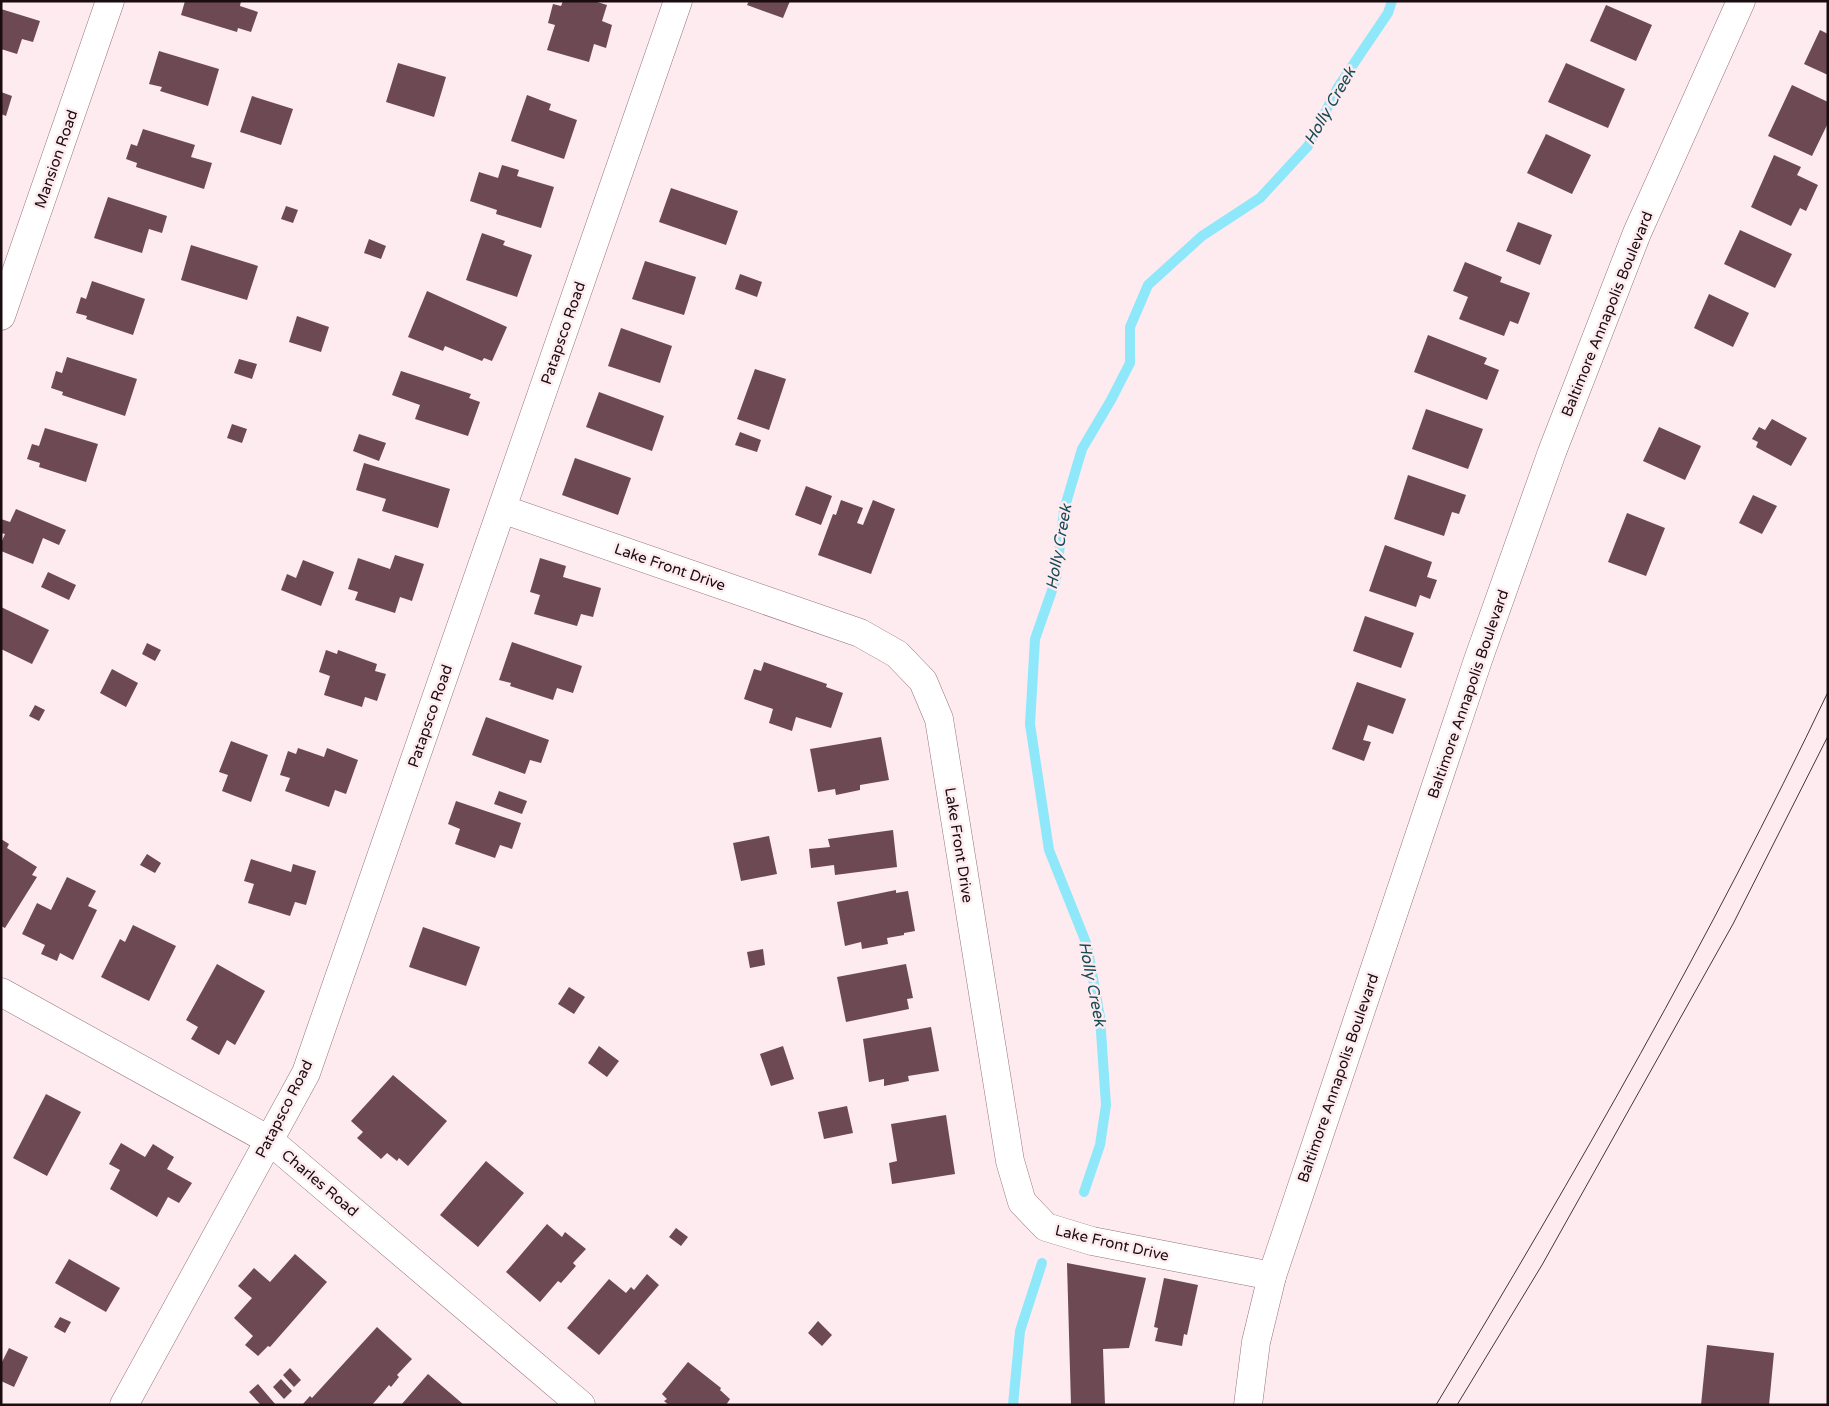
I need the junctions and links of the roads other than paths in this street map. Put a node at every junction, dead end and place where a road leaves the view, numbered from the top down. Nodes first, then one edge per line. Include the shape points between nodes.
1 (110, 1) edge
2 (678, 1) edge
3 (1741, 1) edge
4 (1, 316) edge
5 (502, 509) junction
6 (1, 992) edge
7 (269, 1140) junction
8 (1272, 1276) junction
9 (124, 1405) edge
10 (581, 1405) edge
11 (1248, 1405) edge

1 - 4 street, Mansion Road
2 - 5 street, Patapsco Road
3 - 8 street, Baltimore Annapolis Boulevard via 1638,233 1552,452 1478,660
5 - 7 street, Patapsco Road via 306,1073
5 - 8 street, Lake Front Drive via 860,633 897,654 923,681 939,719 1010,1162 1022,1202 1046,1227 1092,1241
6 - 7 street, Charles Road
7 - 9 street, Patapsco Road
7 - 10 street, Charles Road
8 - 11 street, Baltimore Annapolis Boulevard via 1256,1342

